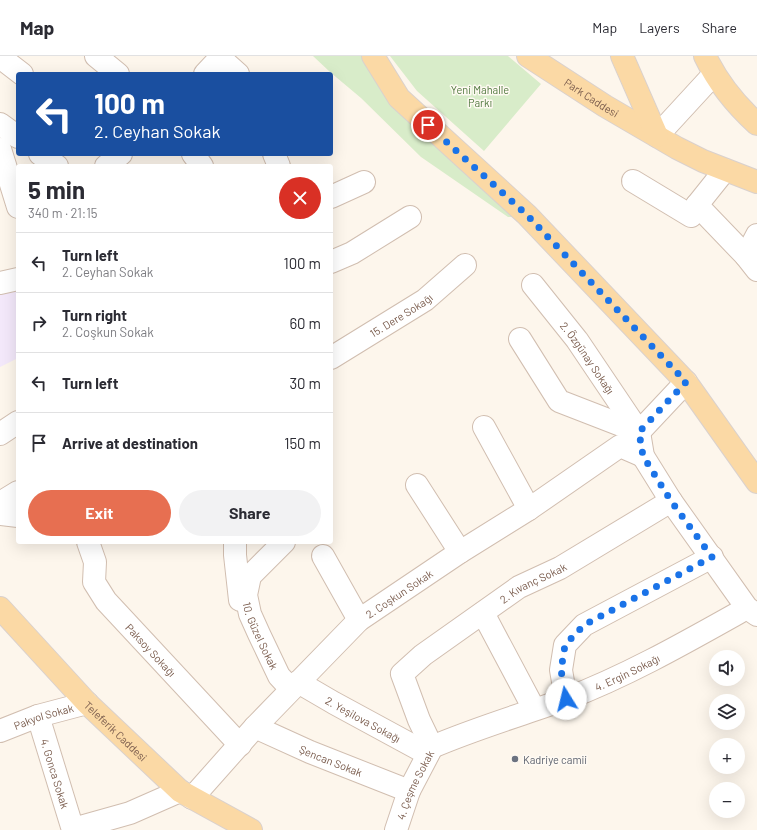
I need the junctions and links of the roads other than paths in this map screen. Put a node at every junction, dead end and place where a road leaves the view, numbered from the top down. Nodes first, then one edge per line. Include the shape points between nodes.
1 (96, 56) edge
2 (373, 56) edge
3 (528, 56) edge
4 (622, 56) edge
5 (219, 57) edge
6 (0, 58) edge
7 (709, 65) edge
8 (19, 72) edge
9 (116, 72) edge
10 (207, 72) edge
11 (236, 72) edge
12 (757, 124) edge
13 (5, 134) edge
14 (657, 136) junction
15 (43, 156) edge
16 (194, 156) edge
17 (54, 164) edge
18 (200, 164) edge
19 (725, 170) junction
20 (633, 180) dead end
21 (364, 182) dead end
22 (757, 182) edge
23 (16, 196) edge
24 (333, 196) edge
25 (697, 205) junction
26 (410, 217) dead end
27 (757, 235) edge
28 (333, 261) edge
29 (752, 263) edge
30 (465, 265) dead end
31 (16, 279) edge
32 (0, 283) edge
33 (533, 285) dead end
34 (520, 339) dead end
35 (333, 357) edge
36 (686, 382) junction
37 (16, 423) edge
38 (484, 427) dead end
39 (639, 432) junction
40 (0, 434) edge
41 (643, 456) junction
42 (757, 482) edge
43 (417, 485) dead end
44 (16, 493) edge
45 (671, 501) junction
46 (0, 503) edge
47 (529, 509) junction
48 (0, 514) edge
49 (16, 516) edge
50 (89, 544) edge
51 (235, 544) edge
52 (282, 544) edge
53 (460, 552) junction
54 (323, 556) dead end
55 (712, 557) junction
56 (0, 608) edge
57 (752, 612) edge
58 (483, 613) junction
59 (359, 620) junction
60 (402, 674) joint
61 (290, 682) junction
62 (566, 699) junction
63 (87, 704) junction
64 (534, 709) junction
65 (38, 716) junction
66 (255, 728) junction
67 (0, 731) edge
68 (240, 745) junction
69 (430, 750) junction
70 (409, 791) junction
71 (186, 794) junction
72 (73, 830) edge
73 (250, 830) edge
74 (396, 830) edge

1 - 9 street
2 - 36 main road via 399,98 527,215
3 - 14 main road, Park Caddesi
4 - 14 main road
5 - 10 street
5 - 11 street
6 - 8 street
7 - 12 main road via 746,114
7 - 14 street
13 - 23 street
14 - 19 main road, Park Caddesi via 690,155
15 - 17 street
16 - 18 street
19 - 22 main road, Park Caddesi
19 - 25 street
20 - 25 street via 691,216
21 - 24 street
25 - 29 street
26 - 28 street via 352,253
27 - 29 street
30 - 35 street, 15. Dere Sokağı via 425,300
31 - 32 street
33 - 39 street, 2. Özgünay Sokağı via 577,340
34 - 39 street via 559,401
36 - 39 street
36 - 42 main road
37 - 40 street
38 - 47 street
39 - 41 street
41 - 45 street
41 - 47 street, 2. Coşkun Sokak via 620,446
43 - 53 street
44 - 46 street
45 - 55 street
45 - 58 street, 2. Kıvanç Sokak via 560,568 520,587
47 - 53 street, 2. Coşkun Sokak
48 - 49 street
50 - 68 street, Paksoy Sokağı via 96,562 94,582 106,601
51 - 61 street via 238,592 244,618 257,646
52 - 61 street, 10. Güzel Sokak via 250,576 246,595 250,614
53 - 59 street, 2. Coşkun Sokak
54 - 59 street
55 - 57 street
55 - 62 street via 584,625 565,645 561,670
56 - 63 main road, Teleferik Caddesi
57 - 62 street, 4. Ergin Sokağı via 636,669
58 - 60 street, 2. Kıvanç Sokak via 423,655
58 - 64 street
59 - 61 street, 2. Coşkun Sokak
60 - 69 street, 4. Çeşme Sokak
61 - 66 street, 2. Coşkun Sokak
61 - 69 street, 2. Yeşilova Sokağı
62 - 64 street, 4. Ergin Sokağı
63 - 65 street, Pakyol Sokak
63 - 71 main road, Teleferik Caddesi
64 - 69 street, 4. Ergin Sokağı via 460,735
65 - 67 street, Pakyol Sokak
65 - 72 street, 4. Gonca Sokak
66 - 68 street, 2. Coşkun Sokak
66 - 70 street, Şencan Sokak
68 - 71 street, 2. Coşkun Sokak
69 - 70 street, 4. Çeşme Sokak
70 - 74 street, 4. Çeşme Sokak
71 - 72 street
71 - 73 main road, Teleferik Caddesi

